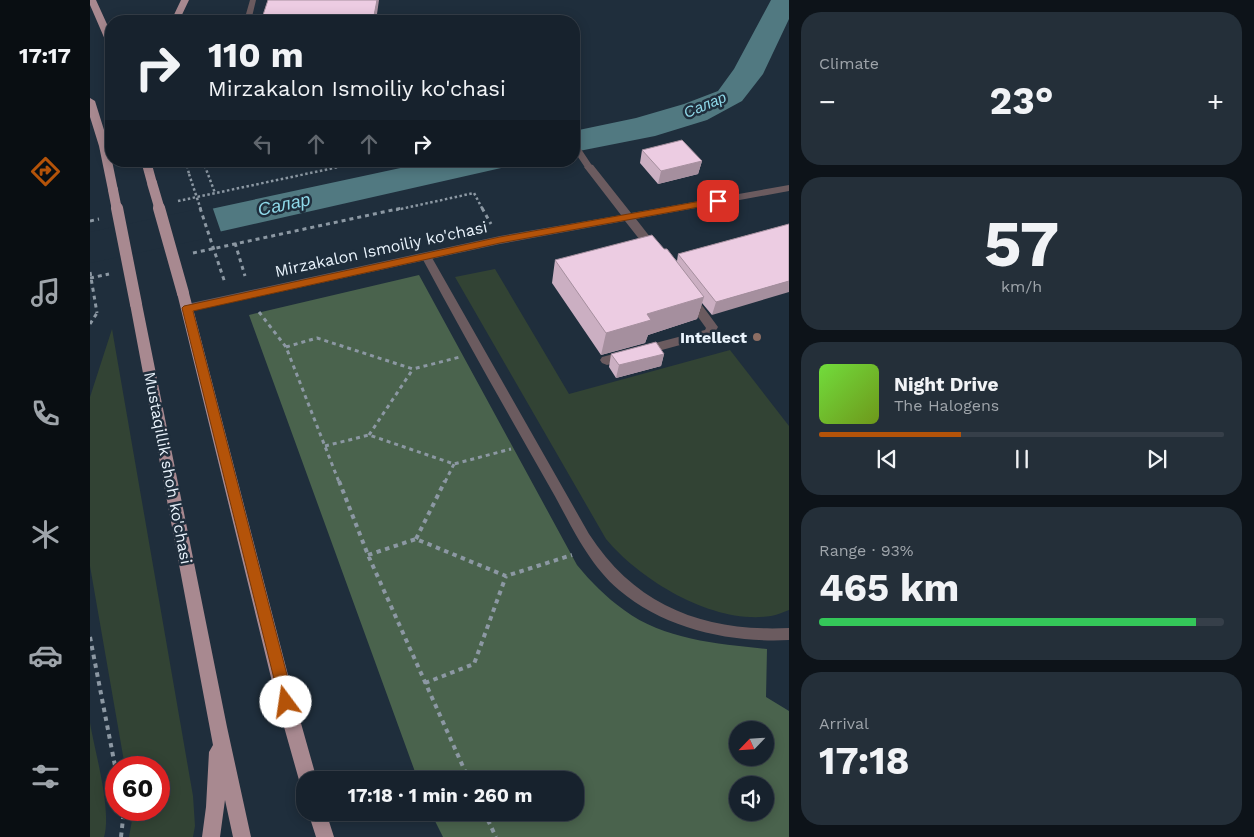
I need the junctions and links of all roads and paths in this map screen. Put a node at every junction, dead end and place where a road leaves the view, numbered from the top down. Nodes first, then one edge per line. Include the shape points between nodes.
1 (92, 0) edge
2 (185, 0) edge
3 (253, 0) edge
4 (178, 15) edge
5 (249, 15) edge
6 (105, 29) edge
7 (90, 101) edge
8 (105, 151) edge
9 (580, 154) edge
10 (108, 167) edge
11 (148, 167) edge
12 (187, 167) edge
13 (205, 167) edge
14 (338, 167) edge
15 (589, 167) joint
16 (789, 188) edge
17 (215, 193) junction
18 (208, 195) dead end
19 (628, 217) junction
20 (500, 240) junction
21 (235, 243) junction
22 (225, 245) dead end
23 (426, 256) junction
24 (664, 264) edge
25 (90, 272) edge
26 (225, 282) dead end
27 (248, 285) dead end
28 (682, 287) edge
29 (255, 306) dead end
30 (187, 308) junction
31 (90, 324) edge
32 (286, 347) junction
33 (479, 352) junction
34 (607, 360) dead end
35 (413, 369) junction
36 (369, 435) junction
37 (531, 444) junction
38 (325, 446) junction
39 (454, 464) junction
40 (416, 539) junction
41 (592, 548) junction
42 (368, 555) junction
43 (506, 576) junction
44 (789, 634) edge
45 (90, 638) edge
46 (425, 683) junction
47 (218, 727) junction
48 (113, 756) edge
49 (305, 771) edge
50 (465, 771) edge
51 (123, 821) edge
52 (321, 821) edge
53 (488, 821) edge
54 (121, 837) edge
55 (211, 837) edge
56 (242, 837) edge
57 (325, 837) edge
58 (496, 837) edge

1 - 6 main road
2 - 4 main road
3 - 5 lane
7 - 8 main road, Mustaqillik shoh ko'chasi, bridge
9 - 15 lane
10 - 47 main road, Mustaqillik shoh ko'chasi, bridge
11 - 30 main road, bridge
12 - 26 path, bridge
13 - 17 path
14 - 17 path
15 - 19 street
16 - 19 street, Mirzakalon Ismoiliy ko'chasi
17 - 18 path
19 - 20 street, Mirzakalon Ismoiliy ko'chasi
19 - 24 street
20 - 21 path via 474,192
20 - 23 street, Mirzakalon Ismoiliy ko'chasi
21 - 22 path
21 - 27 path
23 - 30 street, Mirzakalon Ismoiliy ko'chasi
23 - 33 lane
25 - 31 path, bridge via 97,313
28 - 34 street via 712,327 709,332
29 - 32 path
30 - 49 main road
32 - 35 path via 318,338
32 - 38 path
33 - 35 path
33 - 37 lane
35 - 36 path
36 - 38 path
36 - 39 path
37 - 39 path
37 - 41 lane
38 - 42 path
39 - 40 path
40 - 42 path
40 - 43 path
41 - 43 path
41 - 44 lane via 606,568 625,586 672,614 731,633
42 - 46 path
43 - 46 path via 474,664
45 - 48 path
46 - 50 path
47 - 55 main road
47 - 56 main road, Mustaqillik shoh ko'chasi
51 - 54 path
52 - 57 main road
53 - 58 path

